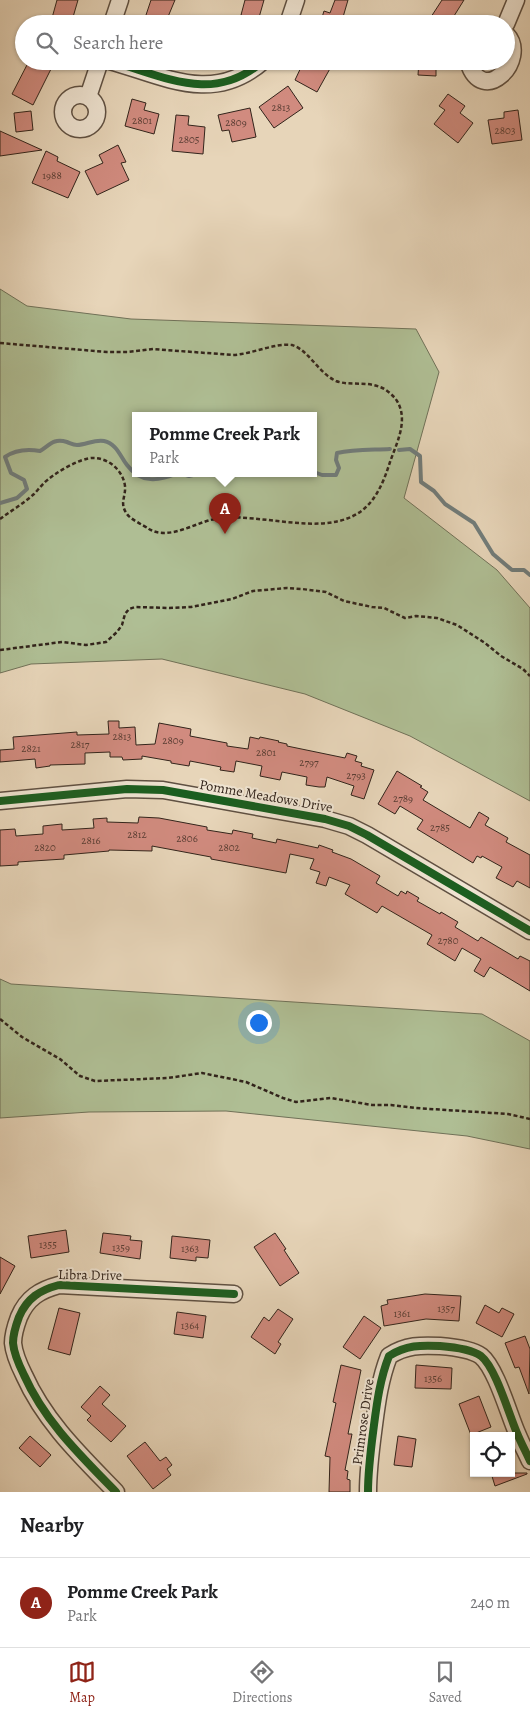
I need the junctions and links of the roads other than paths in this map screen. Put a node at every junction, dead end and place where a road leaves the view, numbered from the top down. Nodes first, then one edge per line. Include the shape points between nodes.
1 (120, 0) edge
2 (296, 0) edge
3 (516, 0) edge
4 (115, 15) edge
5 (291, 15) edge
6 (510, 15) edge
7 (515, 43) edge
8 (515, 68) edge
9 (97, 70) edge
10 (138, 70) edge
11 (250, 70) edge
12 (472, 70) edge
13 (513, 70) edge
14 (88, 97) dead end
15 (0, 801) edge
16 (530, 931) edge
17 (234, 1294) dead end
18 (530, 1461) edge
19 (116, 1492) edge
20 (368, 1492) edge

1 - 4 street
2 - 5 street
3 - 6 street
7 - 8 street via 518,60
9 - 14 street
10 - 11 street via 195,85 233,80
12 - 13 street via 478,77 494,81 503,79
15 - 16 street, Pomme Meadows Drive via 148,789 326,819 363,832
17 - 19 street, Libra Drive via 59,1285 41,1291 26,1303 15,1328 15,1356 45,1414
18 - 20 street, Primrose Drive via 495,1377 481,1356 446,1346 406,1347 389,1356 379,1388

